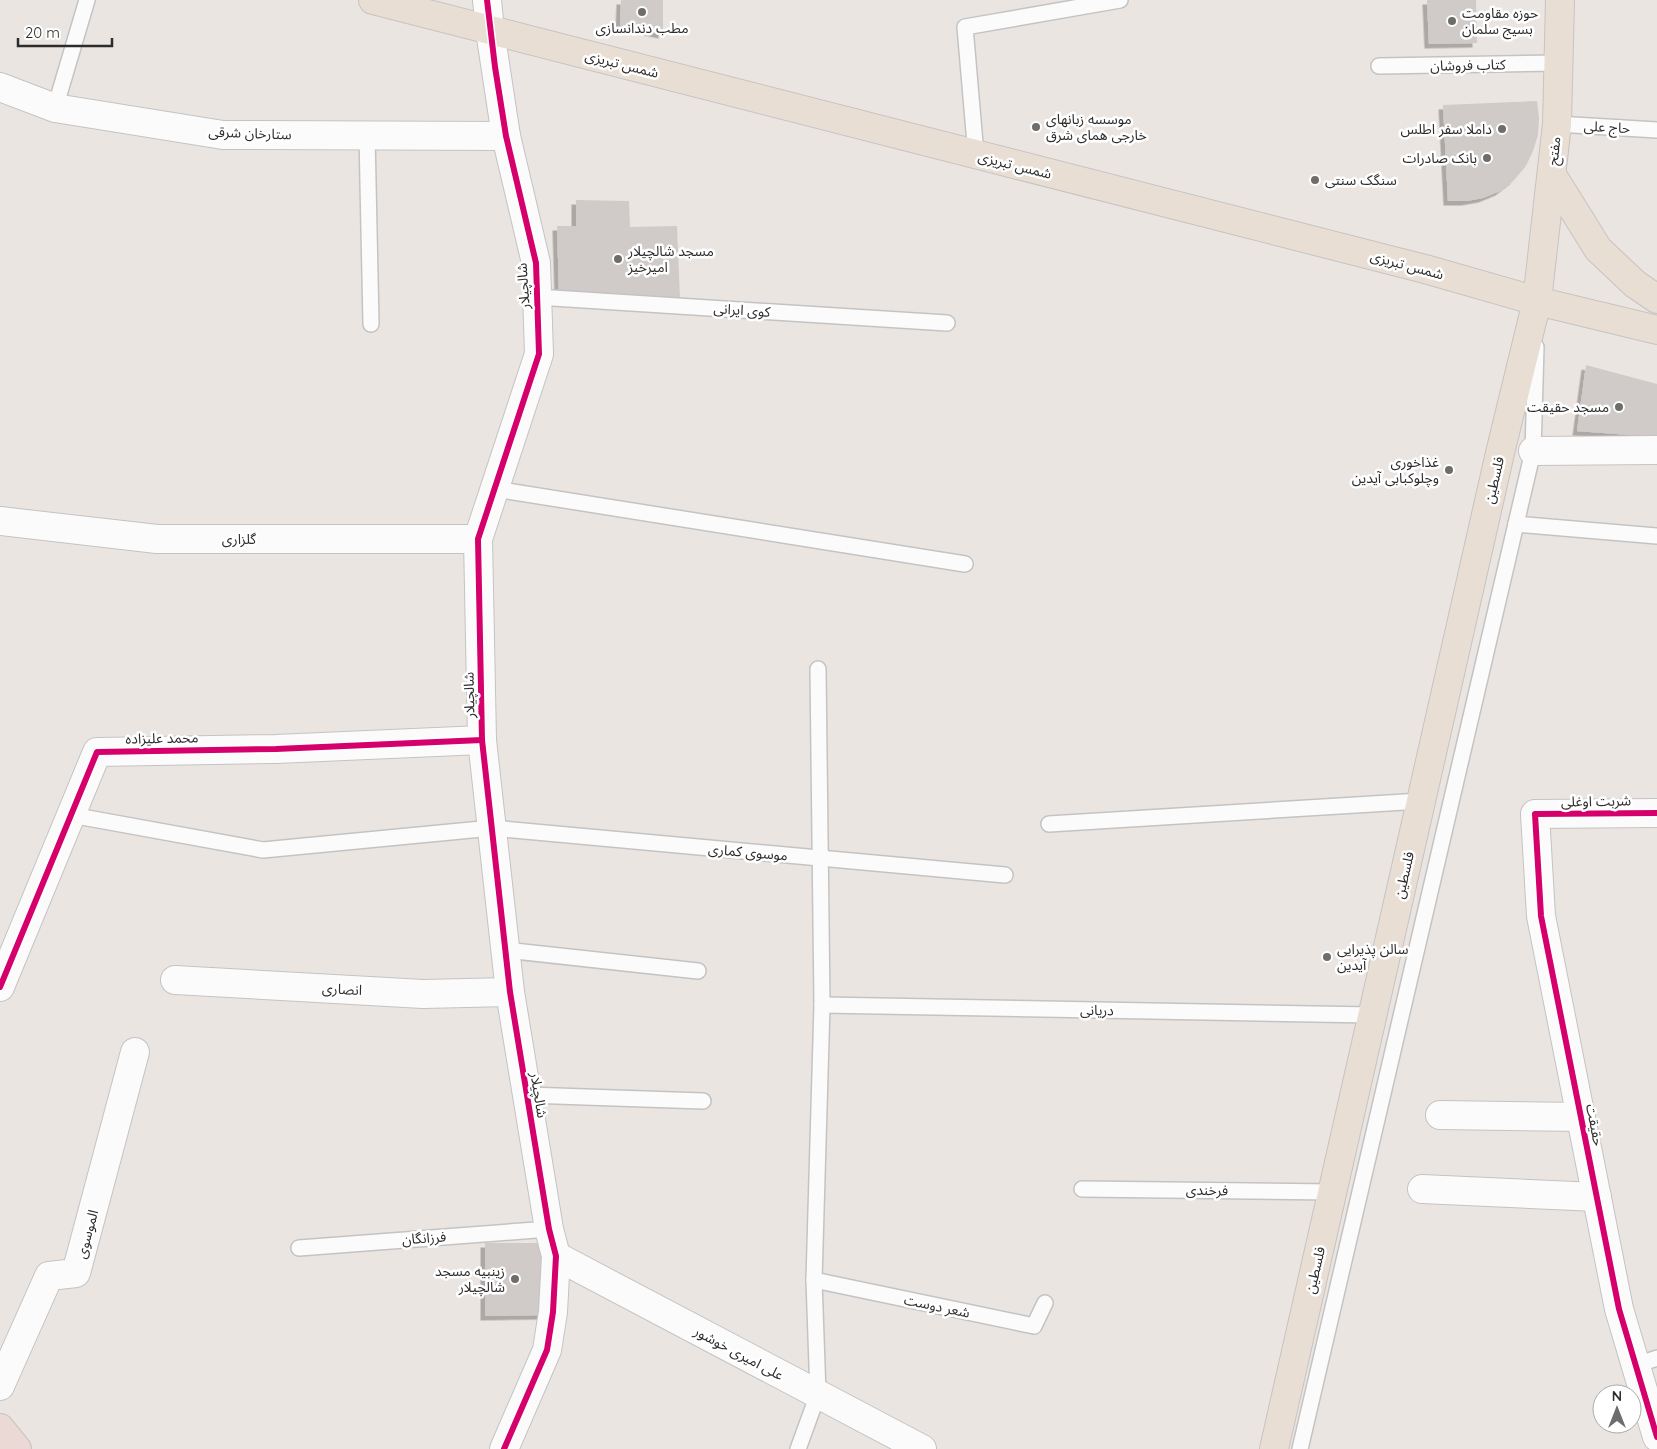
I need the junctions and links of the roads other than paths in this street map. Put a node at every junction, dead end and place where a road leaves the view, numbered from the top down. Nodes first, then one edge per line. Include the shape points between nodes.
1 (87, 0) edge
2 (373, 0) edge
3 (487, 0) edge
4 (1120, 0) edge
5 (1560, 0) edge
6 (490, 30) junction
7 (1558, 63) junction
8 (1379, 66) dead end
9 (0, 87) edge
10 (55, 108) junction
11 (1557, 124) junction
12 (1657, 130) edge
13 (367, 135) junction
14 (506, 136) junction
15 (976, 155) junction
16 (1552, 175) junction
17 (537, 297) junction
18 (1657, 299) edge
19 (1537, 301) junction
20 (947, 323) dead end
21 (371, 324) dead end
22 (1657, 330) edge
23 (1657, 450) edge
24 (1533, 451) junction
25 (495, 489) junction
26 (0, 521) edge
27 (1516, 524) junction
28 (1657, 536) edge
29 (478, 539) junction
30 (965, 564) dead end
31 (818, 669) dead end
32 (482, 740) junction
33 (1421, 801) junction
34 (1657, 813) edge
35 (1535, 814) joint
36 (71, 815) junction
37 (1049, 824) dead end
38 (492, 828) junction
39 (820, 858) junction
40 (1004, 875) dead end
41 (505, 950) junction
42 (698, 971) dead end
43 (175, 980) dead end
44 (0, 987) edge
45 (510, 992) junction
46 (822, 1005) junction
47 (1372, 1015) junction
48 (135, 1052) dead end
49 (527, 1095) junction
50 (703, 1101) dead end
51 (1440, 1115) dead end
52 (1581, 1117) junction
53 (1082, 1188) dead end
54 (1422, 1188) dead end
55 (1332, 1192) junction
56 (1597, 1197) junction
57 (548, 1229) junction
58 (299, 1248) dead end
59 (556, 1256) junction
60 (814, 1280) junction
61 (1045, 1303) dead end
62 (1646, 1361) edge
63 (0, 1386) edge
64 (818, 1394) junction
65 (0, 1428) edge
66 (1657, 1436) edge
67 (17, 1449) edge
68 (504, 1449) edge
69 (798, 1449) edge
70 (922, 1449) edge
71 (1274, 1449) edge
72 (1300, 1449) edge

1 - 10 lane
2 - 6 main road, شمس تبریزی
3 - 6 street, شالچیلار
4 - 15 lane via 965,27
5 - 7 main road, مفتح
6 - 14 street, شالچیلار
6 - 15 main road, شمس تبریزی
7 - 8 lane, کتاب فروشان
7 - 11 main road, مفتح
9 - 10 street, ستارخان شرقی
10 - 13 street, ستارخان شرقی via 223,135
11 - 12 lane, حاج علی
11 - 16 main road, مفتح
13 - 14 street, ستارخان شرقی
13 - 21 lane
14 - 17 street, شالچیلار via 536,264
15 - 19 main road, شمس تبریزی
16 - 18 main road via 1598,249 1635,284
16 - 19 main road, مفتح
17 - 20 lane, کوی ایرانی
17 - 25 street, شالچیلار via 539,354
19 - 22 main road, شمس تبریزی
19 - 24 lane
19 - 33 main road, فلسطین
23 - 24 street
24 - 27 lane
25 - 29 street, شالچیلار
25 - 30 lane
26 - 29 street, گلزاری via 157,539
27 - 28 lane
27 - 72 lane
29 - 32 street, شالچیلار
31 - 39 lane
32 - 36 street, محمد علیزاده via 276,749 97,752
32 - 38 street, شالچیلار
33 - 37 lane
33 - 47 main road, فلسطین
34 - 35 street, شربت اوغلی
35 - 52 street, حقیقت via 1541,916
36 - 38 lane, موسوی کماری via 263,850
36 - 44 street, محمد علیزاده
38 - 39 lane, موسوی کماری
38 - 41 street, شالچیلار
39 - 40 lane, موسوی کماری
39 - 46 lane
41 - 42 lane
41 - 45 street, شالچیلار
43 - 45 street, انصاری via 423,994
45 - 49 street, شالچیلار
46 - 47 lane, دریانی
46 - 60 lane
47 - 55 main road, فلسطین
48 - 63 street, الموسوی via 76,1274 49,1276
49 - 50 lane
49 - 57 street, شالچیلار
51 - 52 street
52 - 56 street, حقیقت
53 - 55 lane, فرخندی
54 - 56 street
55 - 71 main road, فلسطین
56 - 62 street, حقیقت via 1620,1309
57 - 58 lane, فرزانگان
57 - 59 street, شالچیلار
59 - 64 street, علی امیری خوشور
59 - 68 street, شالچیلار via 547,1350
60 - 61 lane, شعر دوست via 1034,1326
60 - 64 lane
62 - 66 street, حقیقت
64 - 69 lane
64 - 70 street, علی امیری خوشور
65 - 67 highway

